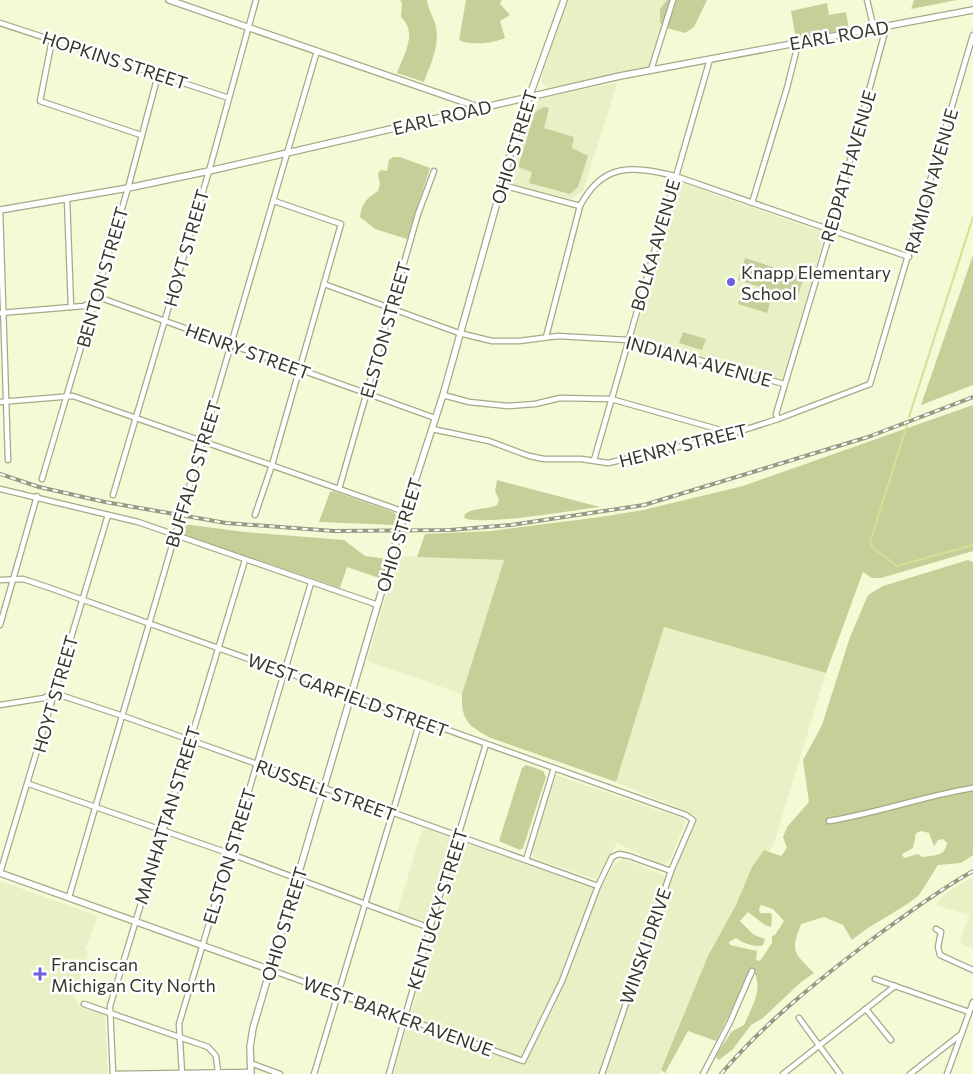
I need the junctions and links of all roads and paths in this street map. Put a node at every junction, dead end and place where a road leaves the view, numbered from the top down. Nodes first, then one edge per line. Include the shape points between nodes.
1 (169, 0) edge
2 (256, 0) edge
3 (564, 0) edge
4 (673, 0) edge
5 (867, 0) edge
6 (181, 2) edge
7 (973, 10) edge
8 (0, 23) edge
9 (248, 27) junction
10 (886, 28) junction
11 (874, 29) junction
12 (973, 35) edge
13 (52, 40) junction
14 (796, 43) junction
15 (317, 51) junction
16 (710, 59) junction
17 (651, 70) junction
18 (158, 75) junction
19 (529, 97) junction
20 (229, 98) junction
21 (482, 108) junction
22 (141, 135) junction
23 (288, 153) junction
24 (209, 171) junction
25 (434, 171) dead end
26 (675, 176) junction
27 (502, 185) junction
28 (128, 188) junction
29 (67, 198) junction
30 (274, 201) junction
31 (752, 204) junction
32 (580, 206) junction
33 (0, 210) edge
34 (831, 230) junction
35 (909, 257) junction
36 (324, 284) junction
37 (94, 303) junction
38 (71, 307) junction
39 (391, 308) junction
40 (2, 313) edge
41 (164, 321) junction
42 (459, 333) junction
43 (546, 337) junction
44 (628, 340) junction
45 (232, 344) junction
46 (300, 370) junction
47 (784, 384) junction
48 (870, 384) joint
49 (367, 394) junction
50 (442, 395) junction
51 (68, 397) junction
52 (611, 399) junction
53 (6, 401) junction
54 (0, 402) edge
55 (137, 417) junction
56 (436, 418) junction
57 (778, 419) junction
58 (432, 429) junction
59 (722, 437) junction
60 (204, 440) junction
61 (8, 460) dead end
62 (594, 460) junction
63 (272, 465) junction
64 (42, 479) dead end
65 (339, 489) junction
66 (0, 490) edge
67 (113, 495) dead end
68 (37, 496) junction
69 (406, 512) junction
70 (108, 515) junction
71 (255, 515) dead end
72 (175, 534) junction
73 (245, 560) junction
74 (14, 579) junction
75 (0, 580) edge
76 (311, 582) junction
77 (82, 600) junction
78 (378, 605) junction
79 (150, 624) junction
80 (0, 625) edge
81 (217, 648) junction
82 (286, 673) junction
83 (54, 693) junction
84 (351, 696) junction
85 (0, 706) edge
86 (122, 716) junction
87 (420, 721) junction
88 (190, 740) junction
89 (486, 744) junction
90 (256, 764) junction
91 (554, 768) junction
92 (29, 784) junction
93 (973, 788) edge
94 (324, 789) junction
95 (95, 806) junction
96 (392, 813) junction
97 (693, 820) joint
98 (830, 820) dead end
99 (162, 831) junction
100 (459, 837) junction
101 (231, 854) junction
102 (526, 860) junction
103 (670, 871) junction
104 (0, 873) edge
105 (298, 879) junction
106 (598, 886) junction
107 (69, 897) junction
108 (365, 903) junction
109 (135, 921) junction
110 (430, 928) junction
111 (936, 929) dead end
112 (202, 946) junction
113 (271, 970) junction
114 (973, 970) edge
115 (752, 971) dead end
116 (875, 978) dead end
117 (895, 986) junction
118 (337, 994) junction
119 (973, 1002) edge
120 (84, 1004) dead end
121 (866, 1009) junction
122 (969, 1012) junction
123 (111, 1013) junction
124 (404, 1018) junction
125 (799, 1018) dead end
126 (960, 1035) junction
127 (178, 1036) junction
128 (891, 1040) dead end
129 (819, 1046) junction
130 (250, 1063) junction
131 (218, 1072) junction
132 (182, 1073) edge
133 (251, 1073) edge
134 (113, 1074) edge
135 (280, 1074) edge
136 (314, 1074) edge
137 (389, 1074) edge
138 (602, 1074) edge
139 (703, 1074) edge
140 (783, 1074) edge
141 (840, 1074) edge
142 (912, 1074) edge
143 (947, 1074) edge

1 - 6 street
2 - 9 street, HOYT STREET
3 - 19 street, OHIO STREET
4 - 17 street
5 - 11 street
6 - 9 street
7 - 10 street, EARL ROAD
8 - 13 street, HOPKINS STREET
9 - 15 street
9 - 20 street, HOYT STREET
10 - 11 street, EARL ROAD
10 - 34 street, REDPATH AVENUE
11 - 14 street, EARL ROAD
12 - 35 street, RAMION AVENUE
13 - 18 street, HOPKINS STREET
13 - 22 street via 40,101
14 - 16 street, EARL ROAD
14 - 31 street via 787,88
15 - 21 street
15 - 23 street, BUFFALO STREET
16 - 17 street, EARL ROAD
16 - 26 street, BOLKA AVENUE
17 - 19 street, EARL ROAD
18 - 20 street, HOPKINS STREET
18 - 22 street, BENTON STREET
19 - 21 street, EARL ROAD
19 - 27 street, OHIO STREET
20 - 24 street, HOYT STREET
21 - 23 street, EARL ROAD
22 - 28 street, BENTON STREET
23 - 24 street, EARL ROAD
23 - 30 street, BUFFALO STREET
24 - 28 street, EARL ROAD
24 - 41 street, HOYT STREET
25 - 39 street, ELSTON STREET
26 - 31 street
26 - 32 street via 629,168 612,172 587,193
26 - 44 street, BOLKA AVENUE
27 - 32 street
27 - 42 street, OHIO STREET
28 - 29 street, EARL ROAD
28 - 37 street, BENTON STREET
29 - 33 street, EARL ROAD
29 - 38 street
30 - 36 street via 341,224
30 - 45 street, BUFFALO STREET
31 - 34 street
32 - 43 street
33 - 40 street
34 - 35 street
34 - 47 street, REDPATH AVENUE
35 - 48 street, RAMION AVENUE
36 - 39 street, INDIANA AVENUE
36 - 46 street
37 - 38 street, HENRY STREET
37 - 41 street, HENRY STREET via 101,298
37 - 51 street, BENTON STREET
38 - 40 street, HENRY STREET
39 - 42 street, INDIANA AVENUE
39 - 49 street, ELSTON STREET
40 - 53 street
41 - 45 street, HENRY STREET
41 - 55 street, HOYT STREET
42 - 43 street, INDIANA AVENUE via 501,342
42 - 50 street, OHIO STREET
43 - 44 street, INDIANA AVENUE
44 - 47 street, INDIANA AVENUE
44 - 52 street, BOLKA AVENUE
45 - 46 street, HENRY STREET
45 - 60 street, BUFFALO STREET
46 - 49 street, HENRY STREET
46 - 63 street
47 - 57 street, REDPATH AVENUE via 776,414
48 - 57 street, HENRY STREET
49 - 56 street, HENRY STREET
49 - 65 street, ELSTON STREET
50 - 52 street via 508,406 560,398
50 - 56 street, OHIO STREET
51 - 53 street
51 - 55 street
51 - 64 street, BENTON STREET
52 - 59 street via 717,429
52 - 62 street, BOLKA AVENUE
53 - 54 street
53 - 61 street
55 - 60 street
55 - 67 street, HOYT STREET
56 - 58 street, OHIO STREET
57 - 59 street, HENRY STREET
58 - 62 street, HENRY STREET via 489,441 544,460
58 - 69 street, OHIO STREET
59 - 62 street, HENRY STREET via 623,461 608,463
60 - 63 street
60 - 72 street, BUFFALO STREET
63 - 65 street
63 - 71 street
65 - 69 street
66 - 68 street
68 - 70 street
68 - 74 street
69 - 78 street, OHIO STREET
70 - 72 street
70 - 77 street, HOYT STREET
72 - 73 street
72 - 79 street, BUFFALO STREET
73 - 76 street
73 - 81 street, MANHATTAN STREET
74 - 75 street, WEST GARFIELD STREET
74 - 77 street, WEST GARFIELD STREET via 23,579
74 - 80 street
76 - 78 street
76 - 82 street, ELSTON STREET
77 - 79 street, WEST GARFIELD STREET
77 - 83 street, HOYT STREET
78 - 84 street, OHIO STREET
79 - 81 street, WEST GARFIELD STREET
79 - 86 street, BUFFALO STREET
81 - 82 street, WEST GARFIELD STREET
81 - 88 street, MANHATTAN STREET
82 - 84 street, WEST GARFIELD STREET
82 - 90 street, ELSTON STREET
83 - 85 street via 44,698
83 - 86 street, RUSSELL STREET
83 - 92 street, HOYT STREET
84 - 87 street, WEST GARFIELD STREET
84 - 94 street, OHIO STREET
86 - 88 street, RUSSELL STREET
86 - 95 street, BUFFALO STREET
87 - 89 street, WEST GARFIELD STREET
87 - 96 street
88 - 90 street, RUSSELL STREET
88 - 99 street, MANHATTAN STREET
89 - 91 street, WEST GARFIELD STREET
89 - 100 street, KENTUCKY STREET
90 - 94 street, RUSSELL STREET
90 - 101 street, ELSTON STREET
91 - 97 street, WEST GARFIELD STREET
91 - 102 street
92 - 95 street
92 - 104 street, HOYT STREET
93 - 98 street
94 - 96 street, RUSSELL STREET
94 - 105 street, OHIO STREET
95 - 99 street
95 - 107 street, BUFFALO STREET
96 - 100 street, RUSSELL STREET
96 - 108 street
97 - 103 street, WINSKI DRIVE
99 - 101 street
99 - 109 street, MANHATTAN STREET
100 - 102 street, RUSSELL STREET
100 - 110 street, KENTUCKY STREET
101 - 105 street
101 - 112 street, ELSTON STREET
102 - 106 street, RUSSELL STREET
103 - 106 street, WEST BARKER AVENUE via 619,854 612,857
103 - 138 street, WINSKI DRIVE
104 - 107 street, WEST BARKER AVENUE
105 - 108 street
105 - 113 street, OHIO STREET
106 - 124 street, WEST BARKER AVENUE via 562,981 523,1061
107 - 109 street, WEST BARKER AVENUE
108 - 110 street
108 - 118 street
109 - 112 street, WEST BARKER AVENUE
109 - 123 street, MANHATTAN STREET via 110,1006
110 - 124 street, KENTUCKY STREET
111 - 114 street via 941,932 938,940 940,955
112 - 113 street, WEST BARKER AVENUE
112 - 127 street, ELSTON STREET
113 - 118 street, WEST BARKER AVENUE
113 - 130 street, OHIO STREET via 253,1028
115 - 139 street
116 - 117 street
117 - 121 street
117 - 122 street
118 - 124 street, WEST BARKER AVENUE
118 - 136 street
119 - 122 street
120 - 123 street
121 - 128 street
121 - 129 street
122 - 126 street
123 - 127 street
123 - 134 street, MANHATTAN STREET
124 - 137 street, KENTUCKY STREET
125 - 129 street
126 - 142 street
126 - 143 street
127 - 131 street via 212,1050
127 - 132 street, ELSTON STREET
129 - 140 street
129 - 141 street
130 - 133 street, OHIO STREET
130 - 135 street
131 - 132 street
131 - 133 street
132 - 134 street

